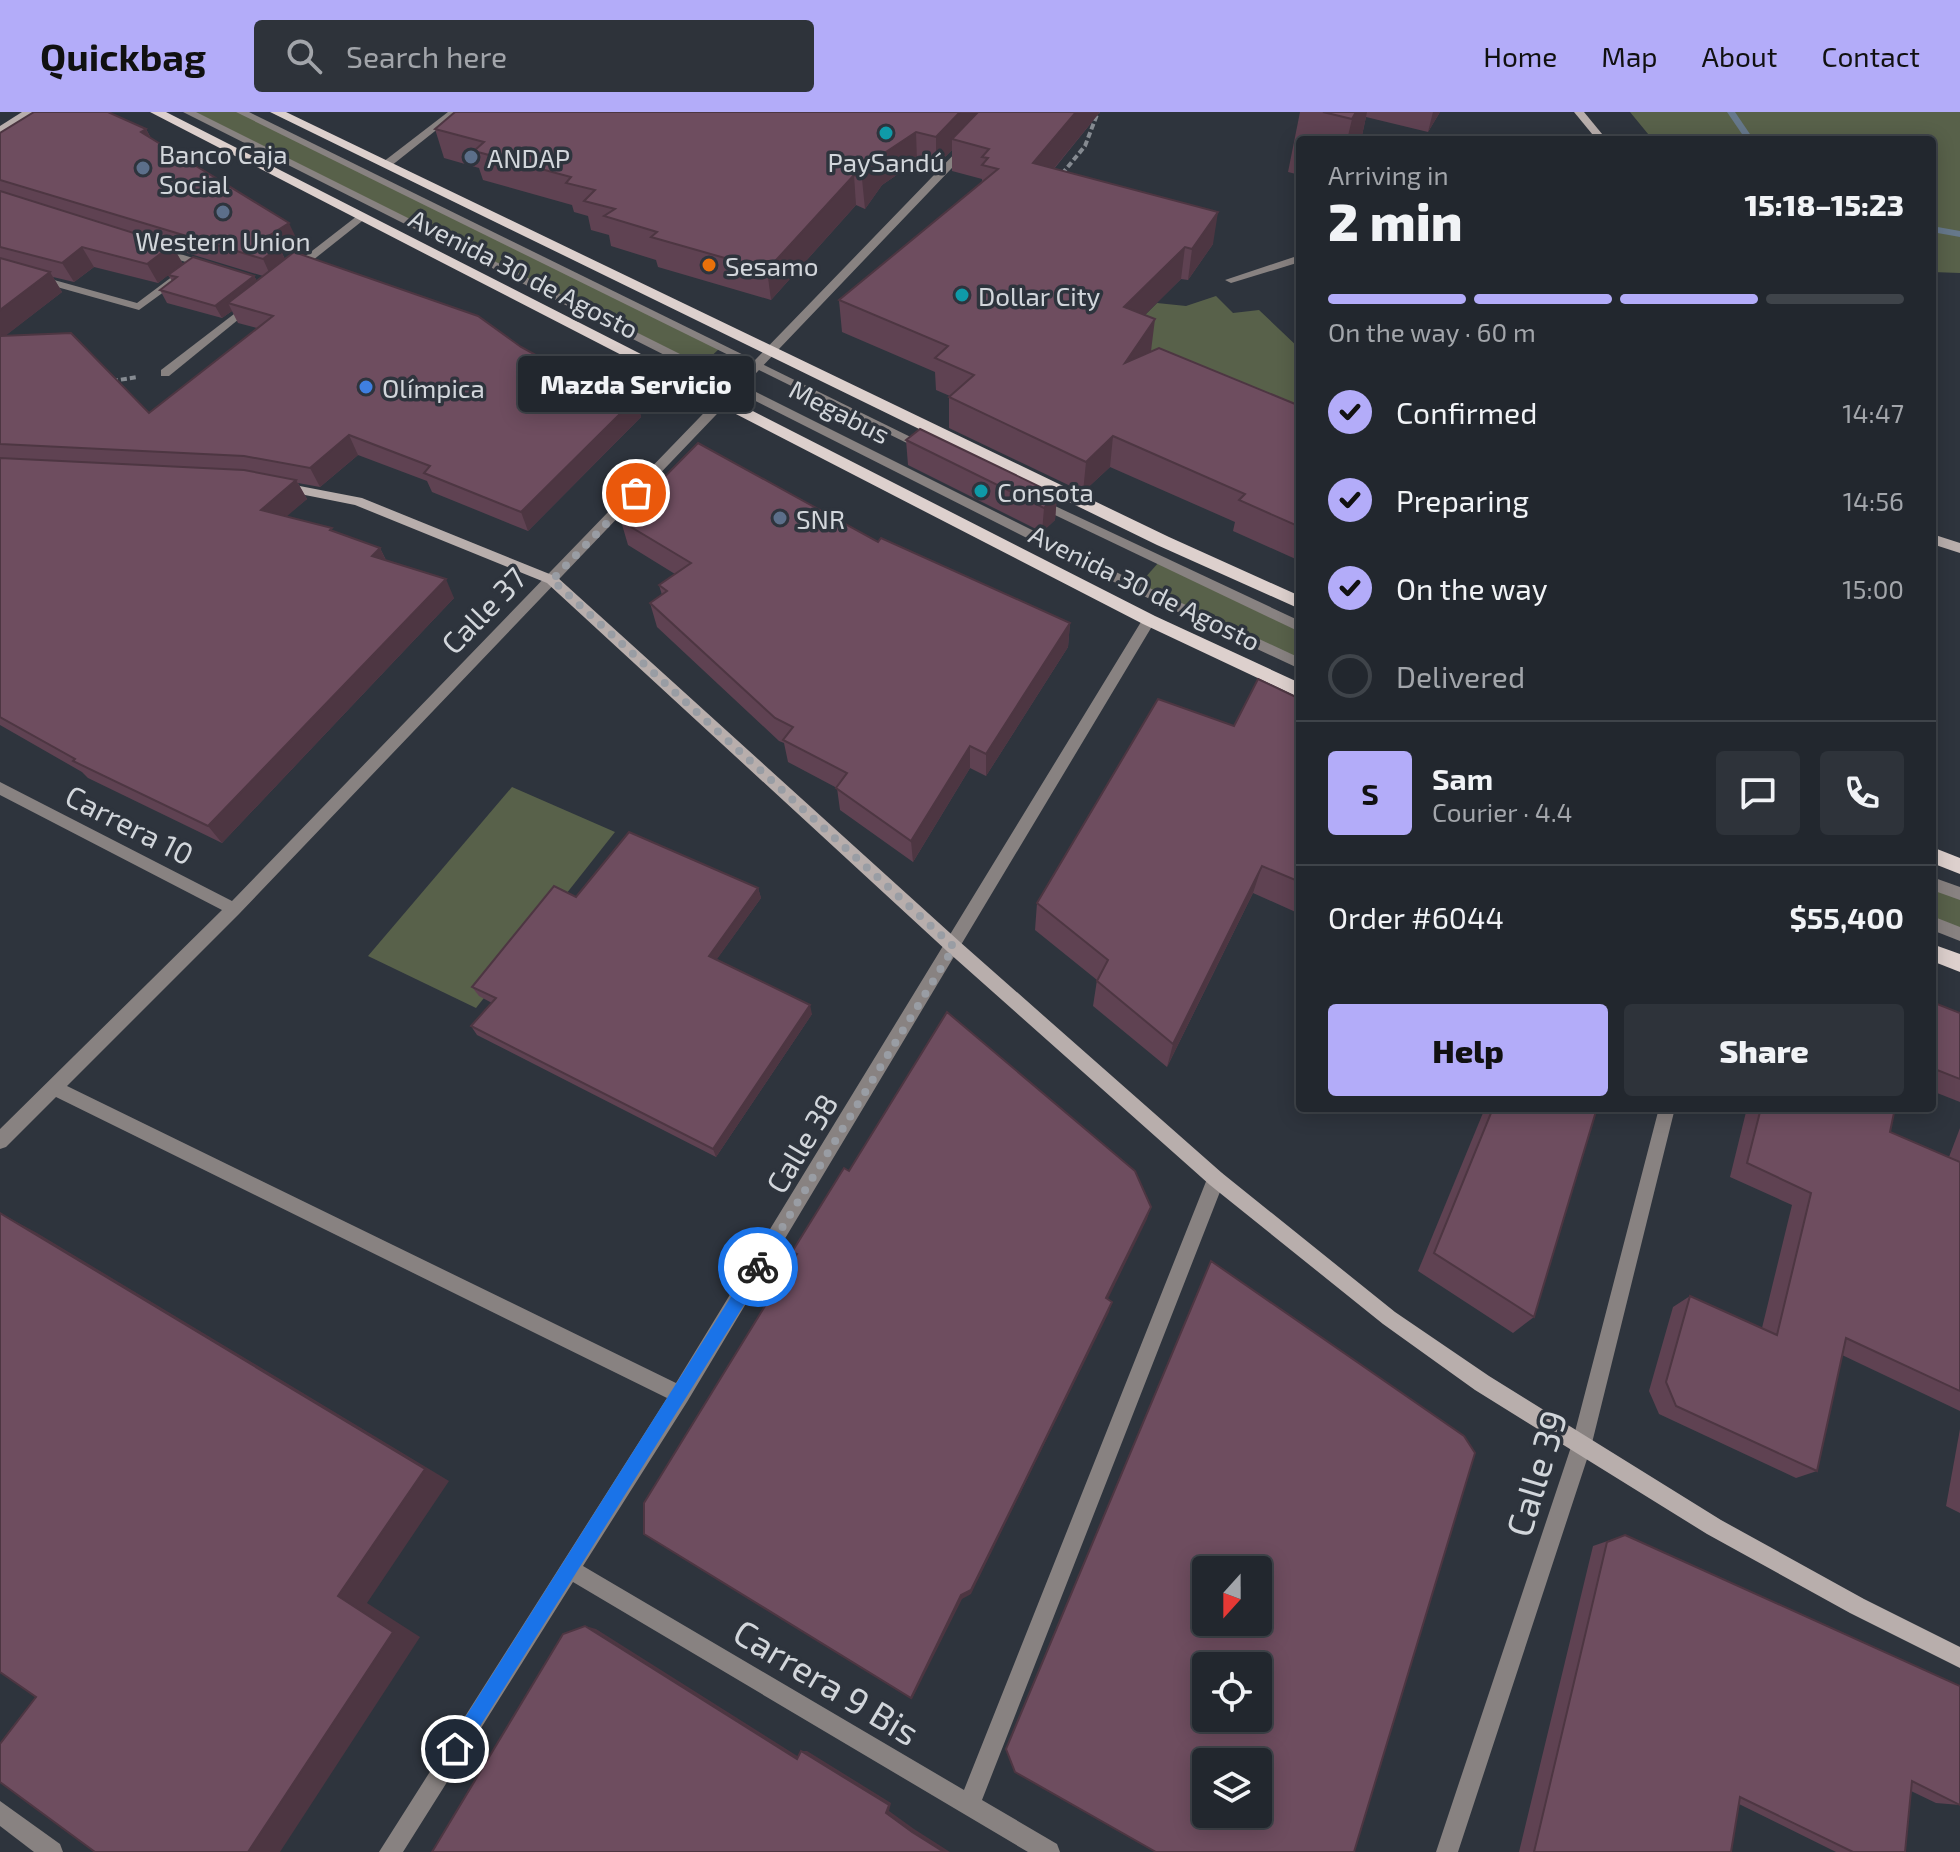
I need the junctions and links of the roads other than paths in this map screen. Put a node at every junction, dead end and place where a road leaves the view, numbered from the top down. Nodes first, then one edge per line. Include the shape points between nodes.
1 (29, 112) edge
2 (156, 112) edge
3 (188, 112) edge
4 (241, 112) edge
5 (276, 112) edge
6 (454, 112) edge
7 (1579, 112) edge
8 (0, 130) edge
9 (979, 134) edge
10 (1599, 136) edge
11 (387, 164) junction
12 (361, 218) junction
13 (152, 248) edge
14 (1296, 259) edge
15 (197, 262) junction
16 (0, 268) edge
17 (223, 270) edge
18 (287, 276) edge
19 (1231, 280) dead end
20 (263, 295) edge
21 (771, 349) junction
22 (757, 365) junction
23 (165, 373) road end
24 (738, 386) junction
25 (722, 404) junction
26 (941, 454) edge
27 (270, 485) edge
28 (1021, 494) edge
29 (1936, 540) edge
30 (1960, 548) edge
31 (552, 580) junction
32 (1296, 601) edge
33 (1149, 620) junction
34 (1296, 625) edge
35 (1296, 662) edge
36 (1296, 689) edge
37 (0, 788) edge
38 (1936, 857) edge
39 (1960, 866) edge
40 (1936, 885) edge
41 (1960, 894) edge
42 (234, 909) junction
43 (1936, 925) edge
44 (1960, 934) edge
45 (954, 947) junction
46 (1936, 954) edge
47 (1960, 963) edge
48 (54, 1088) junction
49 (1666, 1112) edge
50 (0, 1141) edge
51 (1216, 1179) junction
52 (680, 1395) junction
53 (1581, 1447) junction
54 (570, 1569) junction
55 (1960, 1658) edge
56 (969, 1805) junction
57 (0, 1812) edge
58 (52, 1852) edge
59 (390, 1852) edge
60 (1049, 1852) edge
61 (1447, 1852) edge

1 - 8 street
2 - 12 main road, Avenida 30 de Agosto
3 - 24 street, Megabus
4 - 22 street, Megabus
5 - 11 main road, Avenida 30 de Agosto
6 - 11 street
7 - 10 street
9 - 21 street, Calle 37
11 - 21 main road, Avenida 30 de Agosto
12 - 18 street
12 - 25 main road, Avenida 30 de Agosto
13 - 15 street
14 - 19 street
15 - 16 street via 139,307
15 - 17 street
20 - 23 street
21 - 22 street, Calle 37
21 - 32 main road, Avenida 30 de Agosto
22 - 24 street, Calle 37
22 - 26 street, Megabus
24 - 25 street, Calle 37
24 - 35 street, Megabus via 1125,582
25 - 31 street, Calle 37
25 - 33 main road, Avenida 30 de Agosto
27 - 31 street via 358,501
28 - 34 street
29 - 30 street
31 - 42 street, Calle 37
31 - 45 street
33 - 36 main road, Avenida 30 de Agosto
33 - 45 street, Calle 38
37 - 42 street, Carrera 10
38 - 39 main road
40 - 41 street
42 - 48 street, Calle 37
43 - 44 street
45 - 51 street
45 - 52 street, Calle 38
46 - 47 main road
48 - 50 street, Calle 37
48 - 52 street
49 - 53 street, Calle 39
51 - 53 street via 1389,1318
51 - 56 street
52 - 54 street, Calle 38
53 - 55 street via 1714,1527
53 - 61 street, Calle 39
54 - 56 street, Carrera 9 Bis
54 - 59 street, Calle 38
56 - 60 street, Carrera 9 Bis
57 - 58 street

